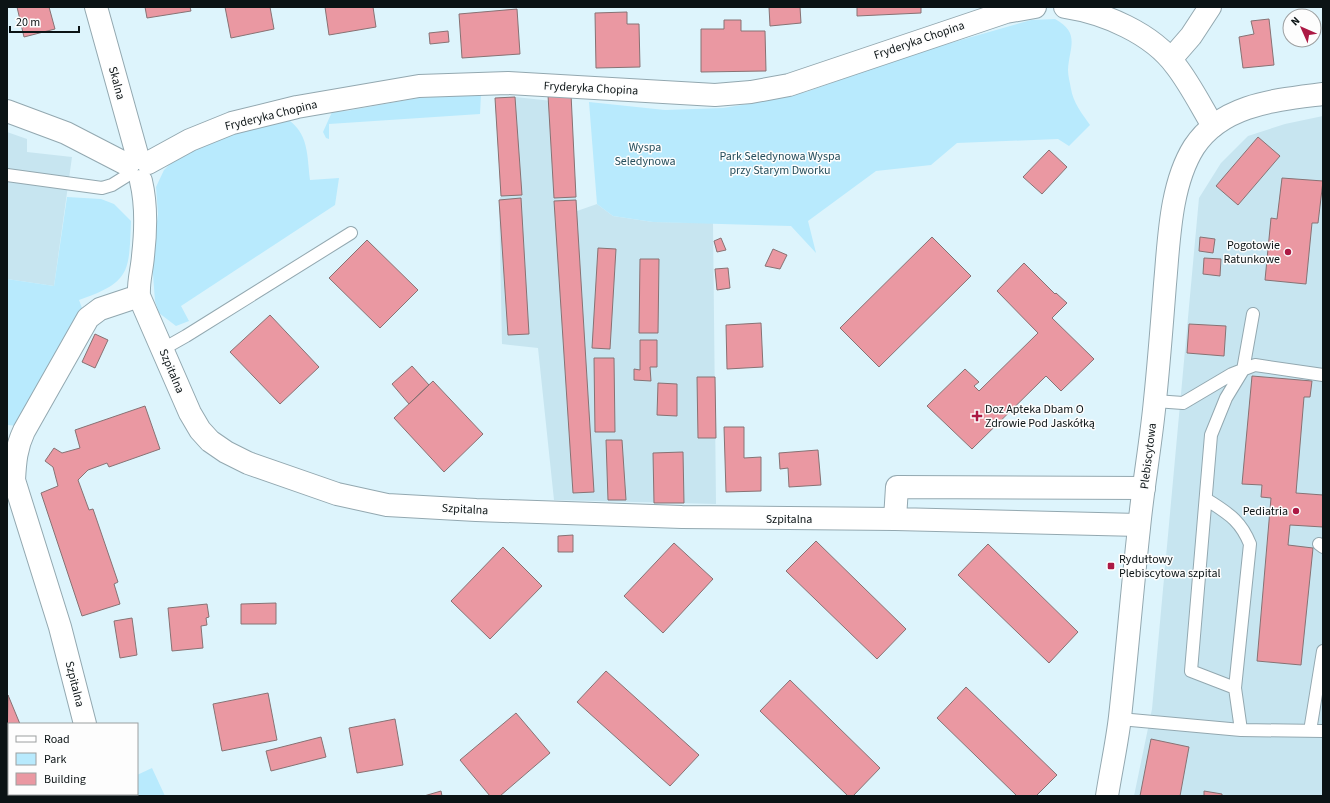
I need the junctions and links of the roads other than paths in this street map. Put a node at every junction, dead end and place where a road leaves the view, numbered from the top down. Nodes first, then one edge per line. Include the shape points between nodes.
1 (96, 7) edge
2 (1035, 7) edge
3 (1065, 7) edge
4 (1210, 7) edge
5 (1171, 59) junction
6 (1323, 94) edge
7 (7, 111) edge
8 (1213, 126) junction
9 (137, 168) junction
10 (7, 175) edge
11 (351, 233) dead end
12 (139, 296) junction
13 (1253, 314) dead end
14 (163, 349) junction
15 (1243, 370) junction
16 (1323, 375) edge
17 (1155, 401) junction
18 (1144, 488) junction
19 (1206, 499) junction
20 (895, 519) junction
21 (1139, 525) junction
22 (1323, 650) edge
23 (1235, 688) junction
24 (1120, 719) junction
25 (85, 723) edge
26 (1241, 730) junction
27 (1310, 731) junction
28 (1323, 732) edge
29 (1107, 796) edge

1 - 9 street, Skalna
2 - 9 street, Fryderyka Chopina via 1006,12 789,85 752,92 715,96 508,83 419,86 296,107 232,123 190,140
3 - 5 street via 1088,11 1129,29
4 - 5 street via 1191,36
5 - 8 street
6 - 8 street, Plebiscytowa via 1240,110
7 - 9 street via 66,133
8 - 17 street, Plebiscytowa via 1194,147 1178,186 1168,248
9 - 10 lane via 112,185 102,188
9 - 12 street, Szpitalna via 146,201 143,258 138,282
11 - 14 lane
12 - 14 street, Szpitalna
12 - 25 street, Szpitalna via 100,309 88,318 24,431 17,446 15,460 14,480 60,627
13 - 15 lane
14 - 20 street, Szpitalna via 190,413 210,441 248,463 337,494 387,505 476,510 682,517
15 - 16 lane via 1254,365
15 - 17 lane via 1183,403
15 - 19 lane via 1226,398 1211,435
17 - 18 street, Plebiscytowa
18 - 20 street via 897,487
18 - 21 street, Plebiscytowa
19 - 23 lane via 1234,518 1250,544
19 - 23 lane via 1191,671
20 - 21 street, Szpitalna
21 - 24 street, Plebiscytowa
22 - 27 lane
23 - 26 lane
24 - 26 lane
24 - 29 street, Plebiscytowa
26 - 27 lane
27 - 28 lane

